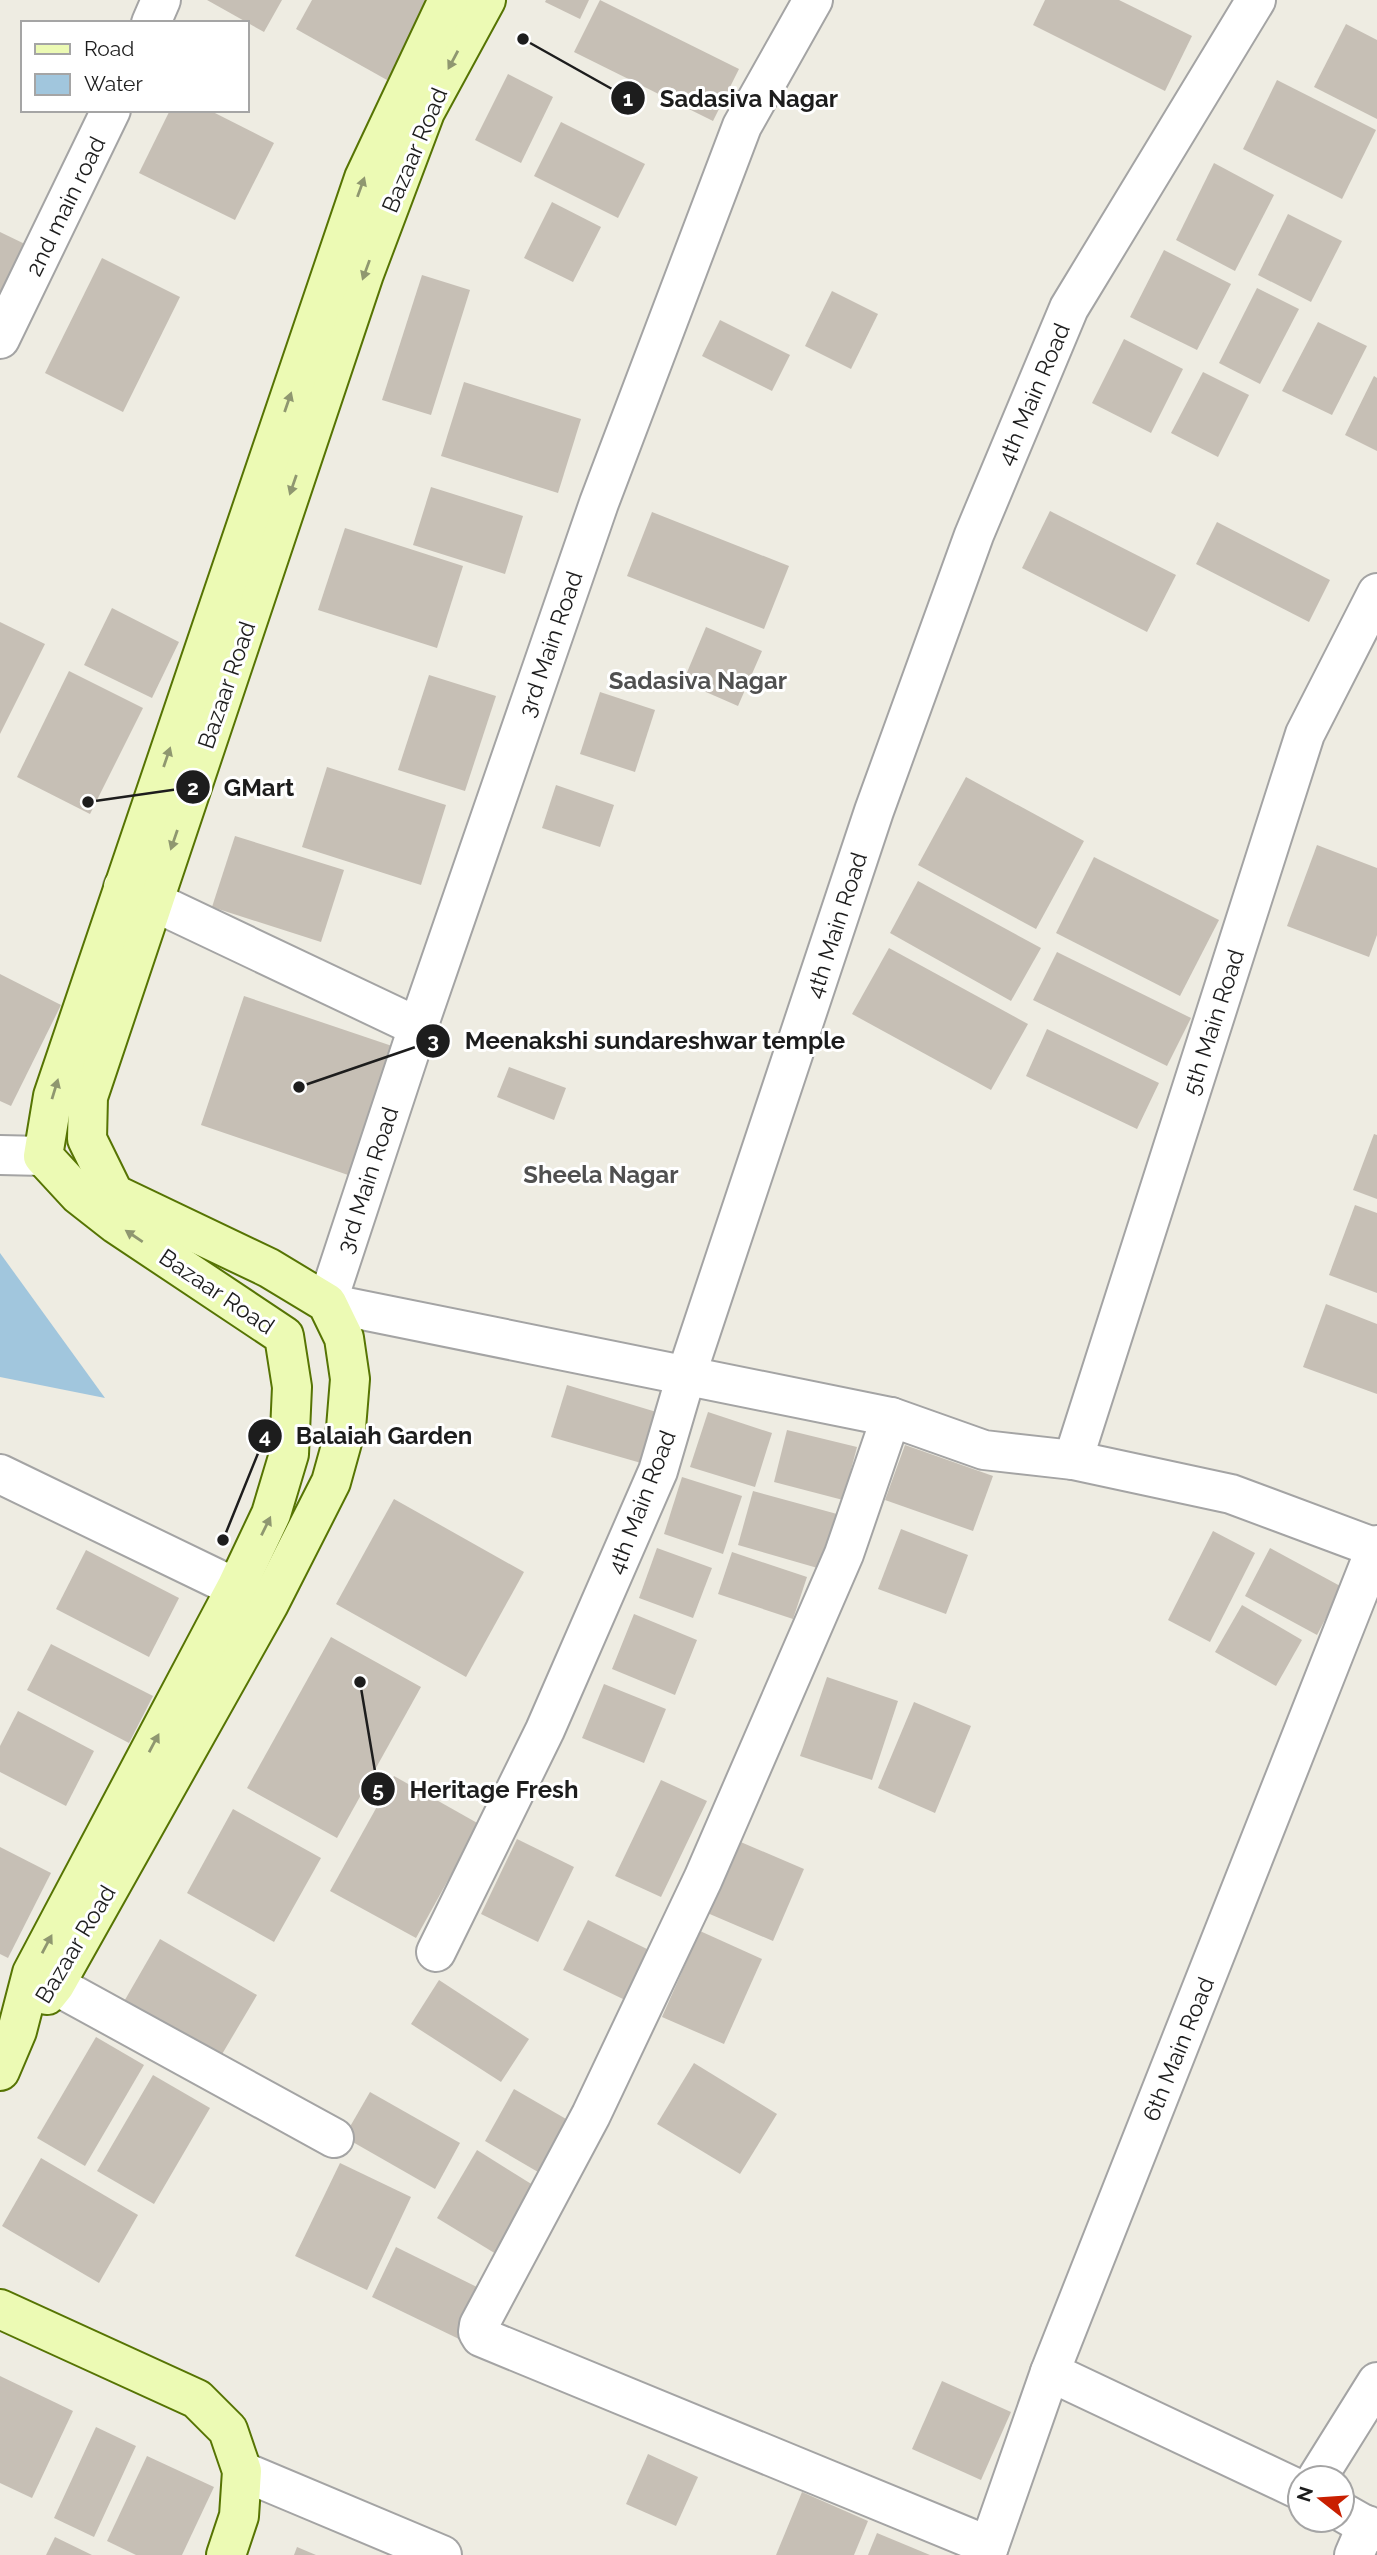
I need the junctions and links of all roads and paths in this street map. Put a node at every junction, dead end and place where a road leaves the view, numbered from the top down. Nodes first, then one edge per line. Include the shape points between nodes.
1 (161, 0) edge
2 (448, 0) edge
3 (486, 0) edge
4 (813, 0) edge
5 (1256, 0) edge
6 (152, 21) edge
7 (110, 112) edge
8 (0, 339) edge
9 (1377, 593) edge
10 (138, 894) junction
11 (418, 1027) junction
12 (0, 1156) edge
13 (43, 1156) junction
14 (327, 1304) junction
15 (686, 1376) junction
16 (891, 1418) junction
17 (1073, 1460) junction
18 (0, 1474) edge
19 (1377, 1547) edge
20 (236, 1588) junction
21 (1366, 1606) edge
22 (436, 1952) dead end
23 (55, 1985) junction
24 (17, 2031) junction
25 (0, 2071) edge
26 (334, 2138) dead end
27 (0, 2308) edge
28 (1050, 2372) junction
29 (1377, 2382) edge
30 (1326, 2464) edge
31 (242, 2471) junction
32 (1286, 2483) edge
33 (987, 2550) edge
34 (226, 2555) edge
35 (442, 2555) edge

1 - 6 street
10 -> 2 main road, Bazaar Road via 364,178
3 -> 10 main road, Bazaar Road via 425,112
4 - 11 street, 3rd Main Road via 742,126 599,503
5 - 15 street, 4th Main Road via 1069,308 974,535 874,811
7 - 8 street, 2nd main road
9 - 17 street, 5th Main Road via 1306,734
10 - 11 street
13 -> 10 main road, Bazaar Road via 53,1096
10 - 14 main road, Bazaar Road via 88,1097 87,1139 114,1194 269,1268
11 - 14 street, 3rd Main Road
12 - 13 street
20 -> 13 main road, Bazaar Road via 271,1514 289,1454 292,1387 284,1336 116,1224 79,1195
14 - 15 street
14 - 23 main road, Bazaar Road via 344,1338 350,1379 346,1428 331,1482 270,1604
15 - 16 street
15 - 22 street, 4th Main Road via 653,1483 545,1730
16 - 17 street via 984,1450
16 - 33 street via 844,1554 703,1879 592,2115 478,2332
17 - 19 street via 1231,1494
18 - 20 street
19 - 21 street, 6th Main Road
24 -> 20 main road, Bazaar Road via 32,1973
21 - 28 street, 6th Main Road
23 - 24 main road, Bazaar Road
23 - 26 street
24 - 25 main road
27 - 31 main road via 197,2399 228,2430
28 - 32 street
28 - 33 street, 6th Main Road
29 - 30 street
31 - 34 main road via 239,2516
31 - 35 street

